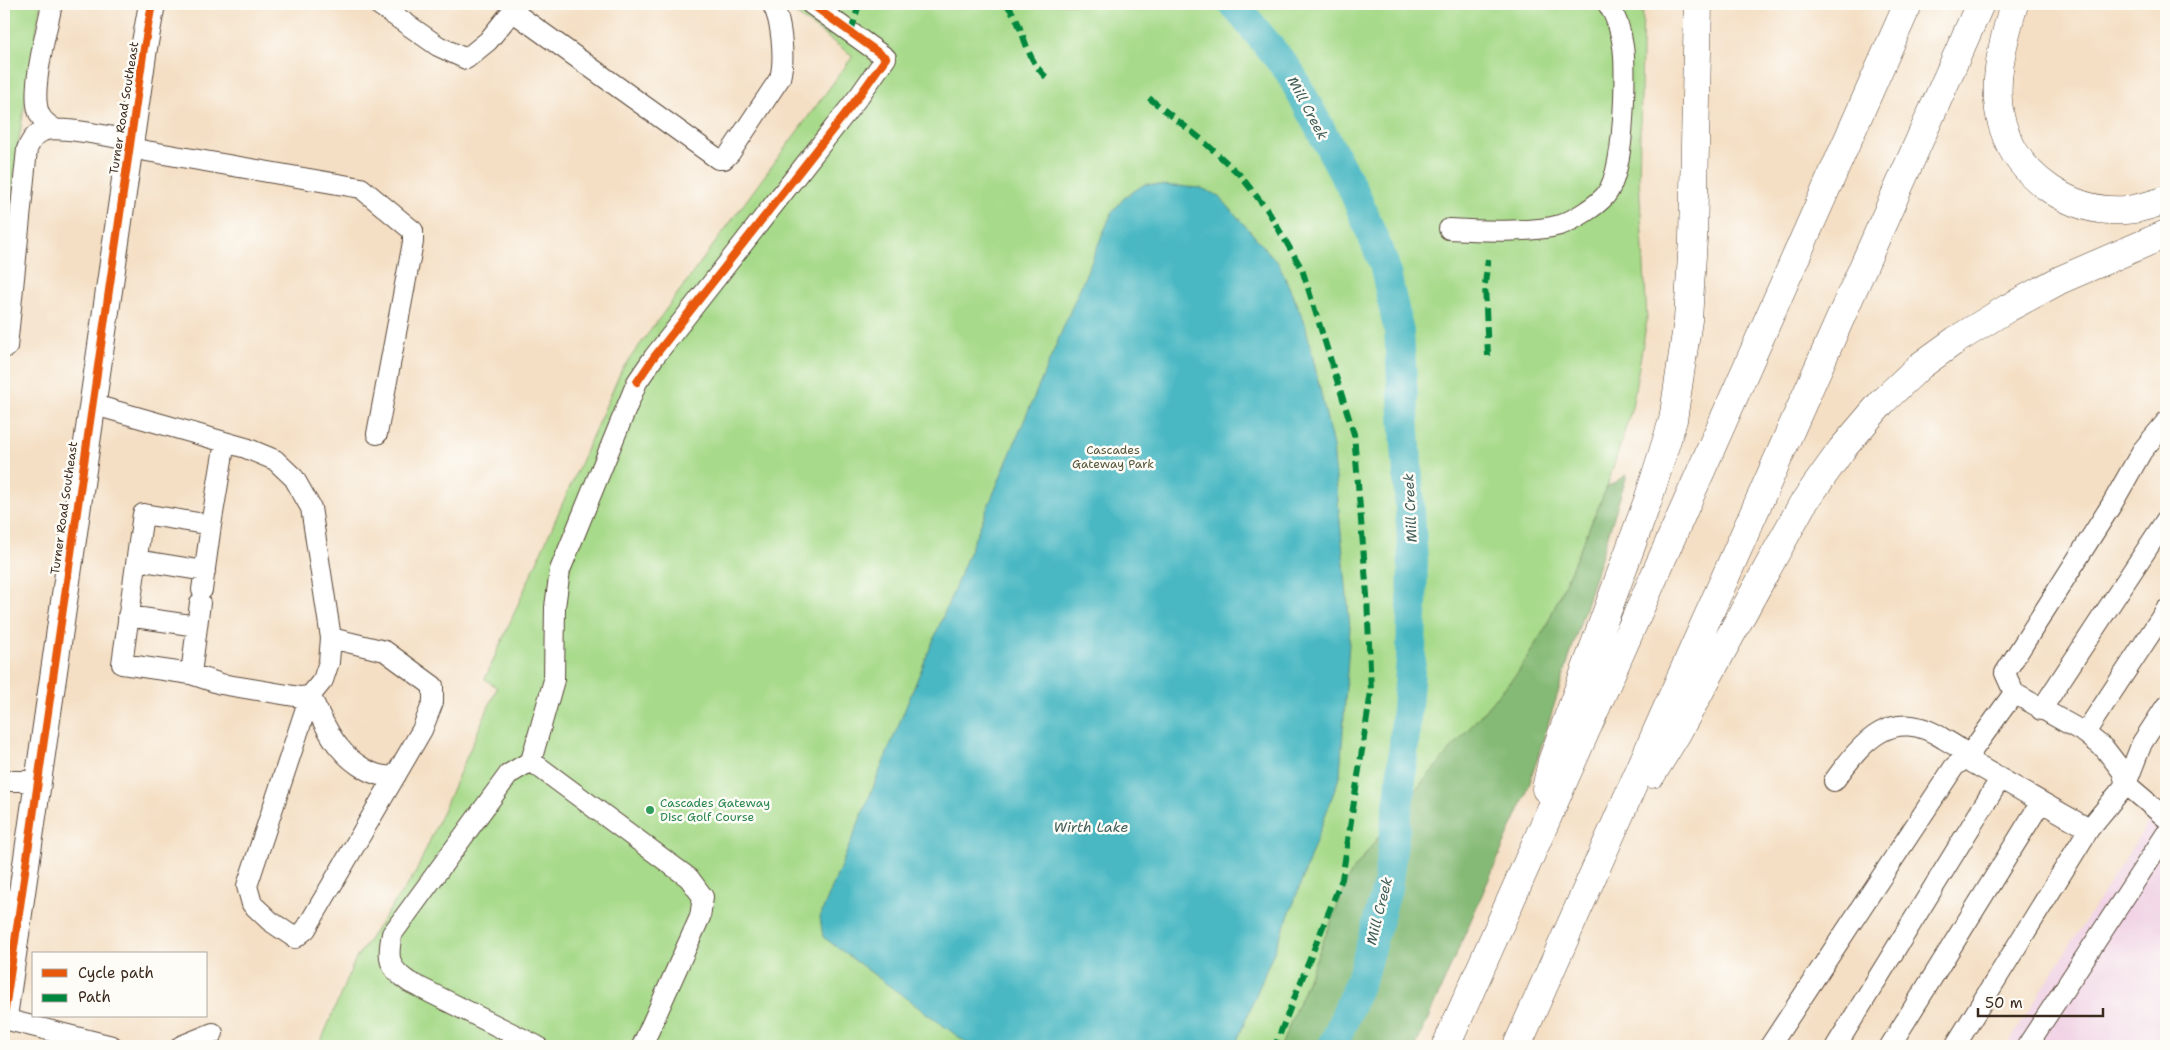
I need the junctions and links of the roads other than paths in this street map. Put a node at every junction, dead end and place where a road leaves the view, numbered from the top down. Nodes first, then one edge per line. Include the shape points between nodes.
1 (52, 4) edge
2 (152, 4) edge
3 (378, 4) edge
4 (772, 4) edge
5 (811, 4) edge
6 (1608, 4) edge
7 (1698, 4) edge
8 (1908, 4) edge
9 (1980, 4) edge
10 (2014, 4) edge
11 (515, 8) edge
12 (55, 129) junction
13 (130, 144) junction
14 (2166, 200) edge
15 (1450, 230) dead end
16 (2166, 234) edge
17 (7, 347) dead end
18 (91, 404) junction
19 (2166, 422) edge
20 (377, 434) dead end
21 (225, 442) junction
22 (2166, 520) edge
23 (211, 525) junction
24 (136, 560) junction
25 (202, 588) junction
26 (2166, 610) edge
27 (128, 616) junction
28 (197, 626) junction
29 (330, 638) junction
30 (191, 674) junction
31 (2014, 693) junction
32 (310, 696) junction
33 (2166, 706) edge
34 (2041, 710) junction
35 (2085, 733) junction
36 (1968, 755) junction
37 (531, 761) junction
38 (396, 775) junction
39 (2000, 779) junction
40 (4, 781) edge
41 (36, 781) junction
42 (1834, 781) dead end
43 (2126, 784) junction
44 (2041, 802) junction
45 (2166, 818) edge
46 (2089, 828) junction
47 (2166, 834) edge
48 (1534, 847) junction
49 (1601, 856) junction
50 (4, 1018) edge
51 (213, 1034) dead end
52 (1448, 1043) edge
53 (112, 1046) edge
54 (182, 1046) edge
55 (537, 1046) edge
56 (642, 1046) edge
57 (1517, 1046) edge
58 (1770, 1046) edge
59 (1836, 1046) edge
60 (1890, 1046) edge
61 (1955, 1046) edge
62 (2027, 1046) edge

1 - 12 street via 35,94 45,123
2 - 13 main road, Turner Road Southeast
3 - 11 street via 438,46 466,59 488,41
4 - 11 street via 777,12 784,65 780,78 730,152 718,160
5 - 37 street via 886,58 637,382 560,570 555,607 554,680
6 - 15 street via 1616,18 1625,63 1617,167 1605,195 1559,225 1481,232
7 - 48 highway via 1693,239 1688,320 1674,412 1648,500 1552,761
8 - 48 highway
9 - 49 highway
10 - 14 highway via 2000,60 2000,110 2002,126 2012,148 2030,174 2050,190 2090,206 2126,210
12 - 13 street
12 - 17 street via 43,131 33,138 27,149
13 - 18 main road, Turner Road Southeast
13 - 20 street via 361,188 413,230
16 - 49 highway via 2068,276 2008,308 1920,366 1882,402 1842,449 1802,505 1676,736
18 - 21 street
18 - 41 main road, Turner Road Southeast
19 - 31 street via 2142,451 2005,672
21 - 23 street
21 - 29 street via 275,460 294,478 311,508
22 - 34 street
23 - 24 street via 143,514
23 - 25 street
24 - 25 street
24 - 27 street
25 - 28 street
26 - 35 street
27 - 28 street
27 - 30 street via 122,664
28 - 30 street
29 - 32 street via 329,662 323,680
29 - 38 street via 385,651 433,686 433,702 422,730
30 - 32 street via 221,684
31 - 34 street
31 - 36 street
32 - 38 street via 339,747 364,769
32 - 38 street via 246,886 252,904 270,921 295,938 306,929
33 - 43 street via 2142,743
34 - 35 street
35 - 43 street via 2113,759
36 - 39 street via 1973,763
36 - 42 street via 1940,736 1921,728 1893,728 1865,742
36 - 58 street via 1954,767
37 - 55 street via 509,774 392,934 389,949 390,962 396,973 409,982
37 - 56 street via 689,878 703,897 700,917
39 - 44 street
39 - 59 street
40 - 41 street
41 - 50 main road, Turner Road Southeast
43 - 45 street
43 - 46 street
44 - 46 street
44 - 60 street
46 - 61 street
47 - 62 street
48 - 52 highway
49 - 57 highway
50 - 53 street
51 - 54 street

